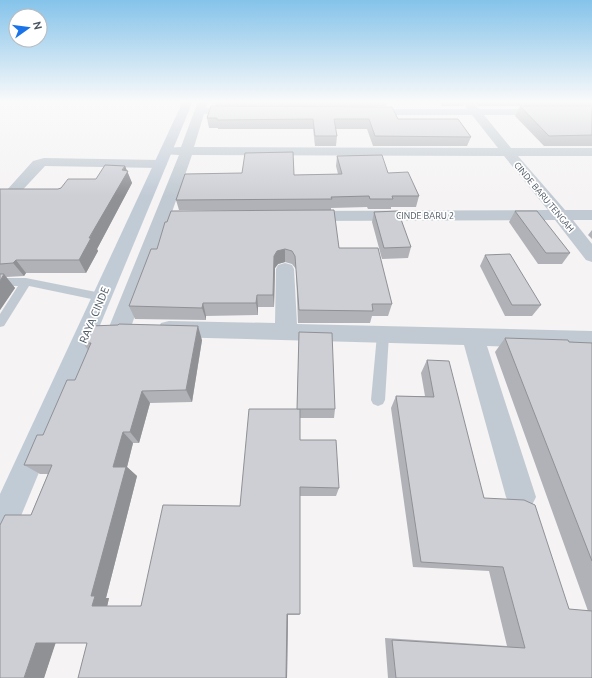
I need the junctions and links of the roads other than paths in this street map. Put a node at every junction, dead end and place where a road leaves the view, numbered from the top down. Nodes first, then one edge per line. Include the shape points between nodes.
1 (184, 133) edge
2 (492, 133) edge
3 (592, 152) edge
4 (175, 155) junction
5 (509, 155) junction
6 (592, 158) edge
7 (11, 194) edge
8 (561, 215) junction
9 (592, 215) edge
10 (162, 216) junction
11 (210, 216) edge
12 (290, 216) edge
13 (592, 256) edge
14 (285, 269) dead end
15 (0, 282) edge
16 (26, 282) junction
17 (101, 297) junction
18 (0, 323) edge
19 (89, 327) junction
20 (120, 327) junction
21 (286, 333) junction
22 (383, 335) junction
23 (473, 338) junction
24 (592, 340) edge
25 (378, 400) dead end
26 (521, 497) dead end
27 (0, 529) edge

1 - 4 street, RAYA CINDE
2 - 5 street, CINDE BARU TENGAH
3 - 5 street
4 - 5 street
4 - 7 street via 44,162 38,164
4 - 10 street, RAYA CINDE
4 - 17 street, RAYA CINDE
5 - 6 street
5 - 8 street, CINDE BARU TENGAH
8 - 9 street, CINDE BARU 2
8 - 12 street, CINDE BARU 2
8 - 13 street, CINDE BARU TENGAH
10 - 11 street
10 - 20 street, RAYA CINDE
14 - 21 street
15 - 16 lane
16 - 17 lane
16 - 18 lane
17 - 19 street, RAYA CINDE
19 - 20 street
19 - 27 street, RAYA CINDE
20 - 21 street
21 - 22 street
22 - 23 street
22 - 25 lane
23 - 24 street
23 - 26 street

